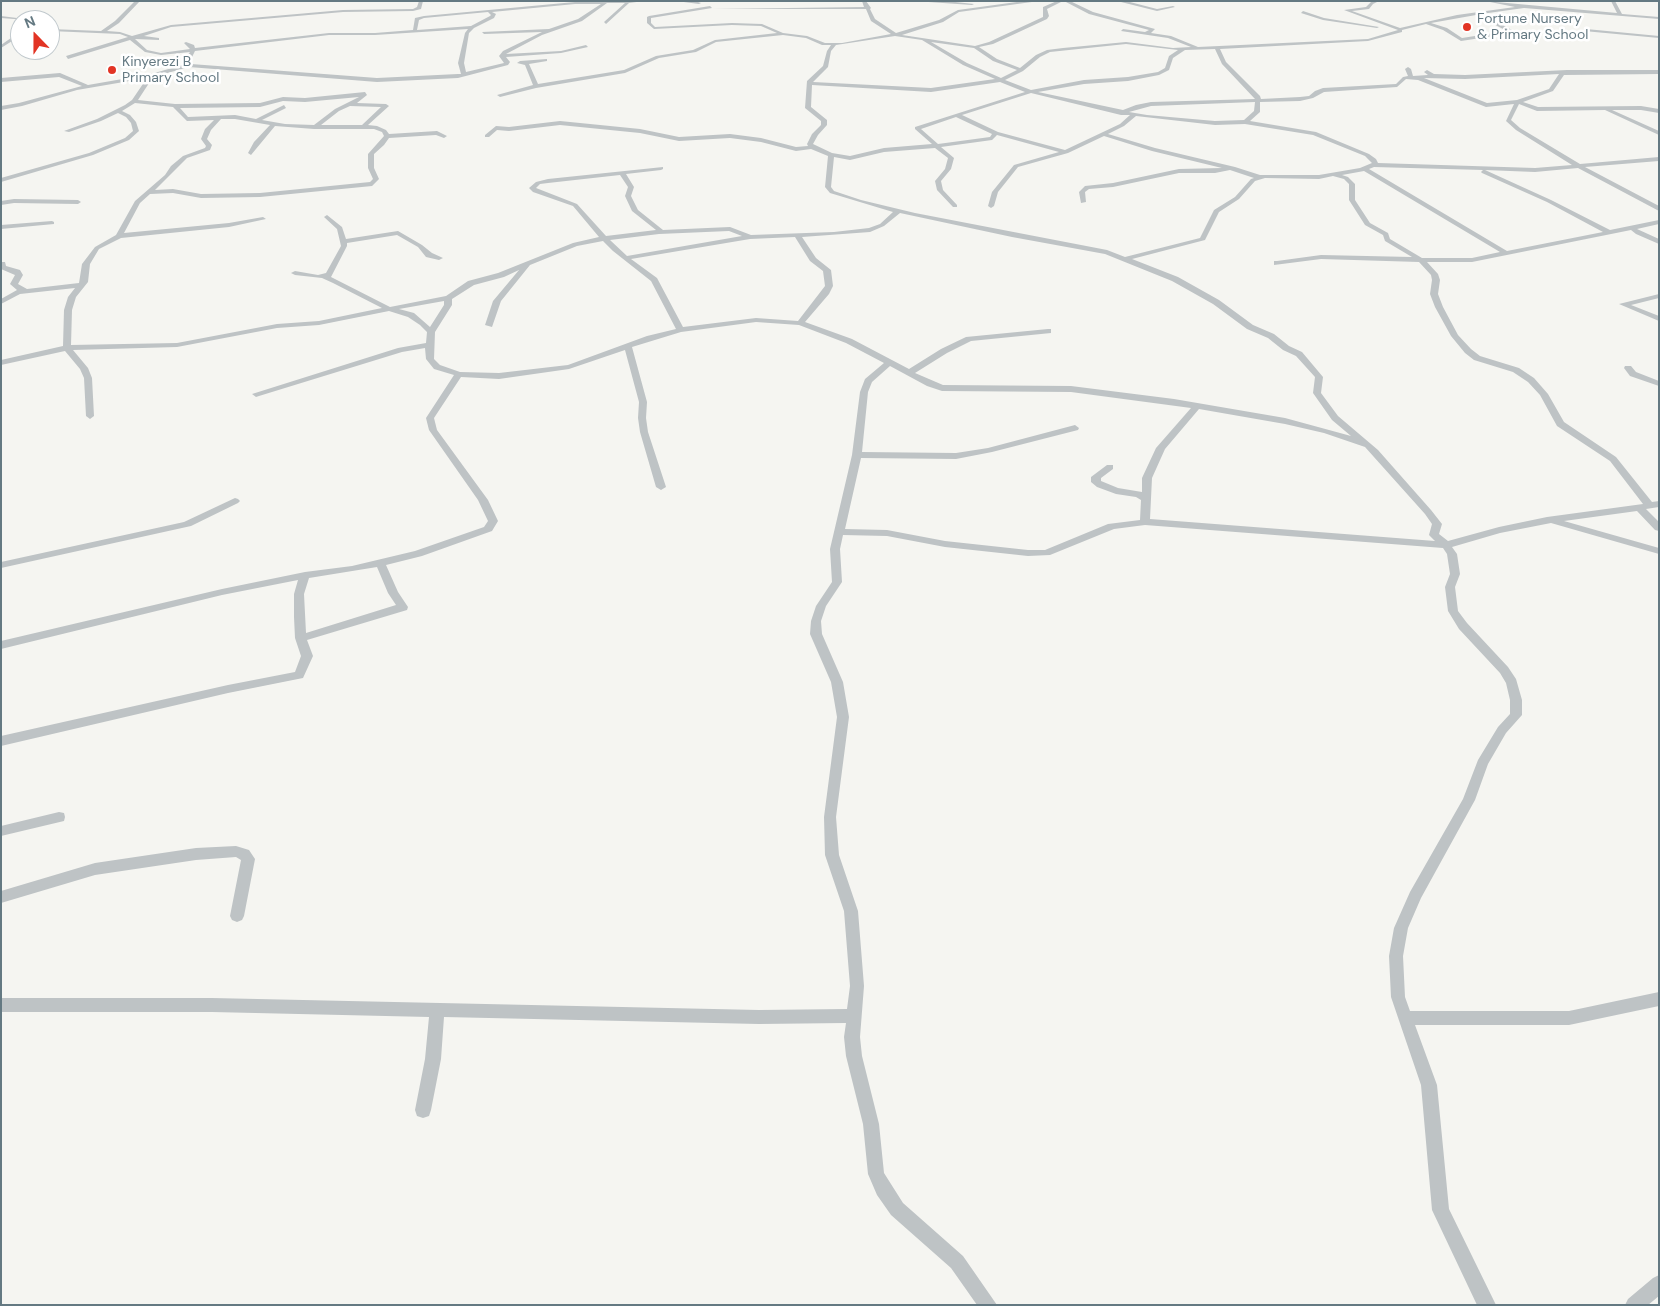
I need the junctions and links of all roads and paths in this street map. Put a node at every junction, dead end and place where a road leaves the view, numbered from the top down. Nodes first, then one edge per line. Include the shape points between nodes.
1 (138, 1) edge
2 (421, 1) edge
3 (642, 1) edge
4 (678, 1) edge
5 (864, 1) edge
6 (916, 1) edge
7 (1036, 1) edge
8 (1061, 1) edge
9 (1066, 1) edge
10 (1119, 1) edge
11 (1377, 1) edge
12 (1487, 1) edge
13 (1543, 1) edge
14 (1613, 1) edge
15 (627, 2) junction
16 (696, 2) edge
17 (605, 3) junction
18 (798, 3) dead end
19 (1017, 4) junction
20 (997, 6) junction
21 (1028, 7) dead end
22 (1173, 7) dead end
23 (1524, 7) junction
24 (712, 8) junction
25 (792, 8) junction
26 (869, 8) junction
27 (1547, 9) junction
28 (1036, 10) dead end
29 (489, 12) junction
30 (1304, 12) dead end
31 (1044, 13) junction
32 (1476, 13) junction
33 (1620, 14) junction
34 (1659, 18) edge
35 (1426, 23) junction
36 (606, 24) dead end
37 (732, 24) junction
38 (472, 27) junction
39 (1400, 29) junction
40 (60, 30) edge
41 (415, 30) junction
42 (551, 30) junction
43 (1123, 30) dead end
44 (1586, 30) dead end
45 (102, 32) junction
46 (484, 33) dead end
47 (1147, 33) junction
48 (783, 34) junction
49 (895, 34) junction
50 (139, 36) junction
51 (1659, 37) edge
52 (131, 39) junction
53 (157, 40) dead end
54 (924, 40) junction
55 (186, 43) dead end
56 (834, 45) junction
57 (586, 46) dead end
58 (975, 47) junction
59 (1197, 47) junction
60 (1217, 47) junction
61 (1182, 49) junction
62 (193, 50) junction
63 (502, 56) junction
64 (68, 57) dead end
65 (565, 58) dead end
66 (558, 59) dead end
67 (549, 60) dead end
68 (525, 63) junction
69 (506, 64) junction
70 (188, 65) junction
71 (1021, 70) junction
72 (1569, 72) junction
73 (1659, 72) edge
74 (464, 75) junction
75 (151, 76) junction
76 (1433, 76) junction
77 (1411, 78) junction
78 (1, 80) edge
79 (377, 80) junction
80 (1000, 80) junction
81 (810, 83) junction
82 (87, 86) junction
83 (536, 86) junction
84 (1030, 92) junction
85 (364, 95) junction
86 (500, 95) dead end
87 (134, 101) junction
88 (1258, 101) junction
89 (1518, 102) junction
90 (352, 105) junction
91 (175, 106) junction
92 (284, 107) dead end
93 (1, 108) edge
94 (1605, 109) junction
95 (118, 111) junction
96 (1659, 111) edge
97 (1121, 113) junction
98 (956, 115) junction
99 (1134, 115) junction
100 (218, 119) junction
101 (256, 121) junction
102 (1245, 122) junction
103 (274, 124) junction
104 (314, 127) junction
105 (363, 127) junction
106 (67, 131) dead end
107 (1657, 131) edge
108 (996, 133) junction
109 (1103, 134) junction
110 (387, 136) junction
111 (444, 136) dead end
112 (487, 136) dead end
113 (937, 146) junction
114 (812, 147) junction
115 (1066, 152) junction
116 (251, 153) dead end
117 (831, 154) junction
118 (1659, 159) edge
119 (1373, 165) junction
120 (1581, 167) junction
121 (661, 168) dead end
122 (1233, 168) junction
123 (1365, 169) junction
124 (1478, 170) junction
125 (622, 173) junction
126 (1334, 175) junction
127 (1259, 177) junction
128 (1, 180) edge
129 (149, 192) junction
130 (78, 202) dead end
131 (1083, 202) dead end
132 (1, 203) edge
133 (955, 206) dead end
134 (991, 206) dead end
135 (1659, 209) edge
136 (898, 211) junction
137 (327, 218) dead end
138 (263, 219) dead end
139 (1659, 222) edge
140 (52, 223) dead end
141 (1, 227) edge
142 (1632, 228) junction
143 (659, 232) junction
144 (1608, 232) junction
145 (797, 235) junction
146 (119, 236) junction
147 (750, 237) junction
148 (605, 238) junction
149 (343, 241) junction
150 (1659, 242) edge
151 (1506, 252) junction
152 (439, 258) dead end
153 (625, 258) junction
154 (1125, 259) junction
155 (1421, 260) junction
156 (1277, 263) dead end
157 (2, 264) edge
158 (528, 264) junction
159 (295, 273) dead end
160 (325, 277) junction
161 (82, 285) junction
162 (27, 290) junction
163 (1659, 296) edge
164 (448, 298) junction
165 (1, 302) edge
166 (389, 309) junction
167 (1659, 319) edge
168 (800, 323) junction
169 (489, 325) dead end
170 (682, 330) junction
171 (1048, 331) dead end
172 (431, 332) junction
173 (430, 345) junction
174 (628, 347) junction
175 (67, 348) junction
176 (890, 362) junction
177 (1, 363) edge
178 (1628, 368) dead end
179 (909, 373) junction
180 (459, 374) junction
181 (1659, 384) edge
182 (256, 394) dead end
183 (1197, 406) junction
184 (90, 416) dead end
185 (1075, 428) dead end
186 (1368, 446) junction
187 (857, 456) junction
188 (1110, 467) dead end
189 (661, 487) dead end
190 (1147, 499) junction
191 (234, 501) dead end
192 (1649, 505) edge
193 (1547, 520) junction
194 (1144, 522) junction
195 (1659, 528) edge
196 (838, 532) junction
197 (1446, 546) junction
198 (1659, 551) edge
199 (380, 563) junction
200 (1, 565) edge
201 (305, 575) junction
202 (301, 638) junction
203 (1, 644) edge
204 (1, 741) edge
205 (59, 818) dead end
206 (1, 831) edge
207 (1, 897) edge
208 (237, 916) dead end
209 (1659, 999) edge
210 (1, 1004) edge
211 (437, 1012) junction
212 (853, 1016) junction
213 (1405, 1018) junction
214 (423, 1110) dead end
215 (1659, 1284) edge
216 (988, 1305) edge
217 (1487, 1305) edge
218 (1634, 1305) edge

1 - 45 street
2 - 50 street via 416,10 348,10 199,22
3 - 15 street
4 - 16 street
5 - 26 street
6 - 20 street
7 - 19 street
8 - 31 street via 1047,6
9 - 47 street via 1091,13 1152,30
10 - 22 street via 1157,10
11 - 39 street via 1366,8 1346,10
12 - 23 street
13 - 27 street
14 - 33 street
15 - 17 street
15 - 36 street
16 - 24 street
17 - 29 street
17 - 42 street via 580,20
18 - 25 street
19 - 20 street
19 - 21 street
20 - 49 street via 955,12 941,21
23 - 27 street
23 - 32 street
24 - 25 street
24 - 37 street
24 - 37 street via 652,16 648,23 654,28
25 - 26 street
26 - 49 street via 873,20
27 - 33 street
28 - 31 street
29 - 38 street via 494,14 492,17
29 - 41 street via 420,18 416,20
30 - 39 street via 1324,19
31 - 58 street via 1045,18 1023,29
32 - 35 street
32 - 35 street via 1512,32 1461,40 1445,29
33 - 34 street
35 - 39 street
37 - 48 street via 764,26
38 - 41 street
38 - 74 street via 464,43 461,63
39 - 60 street via 1397,33 1368,40
40 - 45 street
41 - 62 street via 329,34
42 - 46 street
42 - 63 street
43 - 47 street
44 - 51 street
45 - 52 street via 124,34
47 - 59 street
48 - 56 street
48 - 83 street via 715,41 694,51 658,58 624,71
49 - 54 street
49 - 56 street
50 - 52 street
50 - 53 street
52 - 62 street via 154,54
52 - 64 street
54 - 58 street
54 - 80 street
55 - 62 street
56 - 81 street via 825,67
57 - 63 street via 561,52
58 - 71 street via 995,60
59 - 60 street
59 - 61 street
60 - 88 street via 1224,63 1257,94
61 - 71 street via 1126,42 1063,49 1038,56
61 - 84 street via 1170,58 1167,69 1159,73 1128,79 1078,82
62 - 70 street
63 - 69 street
65 - 66 street
67 - 68 street
68 - 69 street
68 - 83 street
69 - 74 street
70 - 75 street
70 - 79 street
71 - 80 street
72 - 73 street
72 - 76 street
72 - 89 street via 1560,75 1551,90
74 - 79 street
75 - 82 street
75 - 87 street
76 - 77 street
76 - 77 street via 1428,72 1408,69
77 - 88 street via 1401,80 1397,85 1323,90 1300,100
77 - 89 street via 1419,78 1486,104
78 - 82 street via 60,75
79 - 85 street
80 - 81 street via 921,91
80 - 84 street
81 - 114 street via 808,108 824,123 811,141
82 - 93 street
83 - 86 street
84 - 97 street
84 - 98 street
85 - 90 street
85 - 91 street via 284,100 260,105
87 - 91 street
87 - 95 street
88 - 97 street via 1151,104
88 - 102 street via 1256,112
89 - 94 street via 1537,109
89 - 120 street via 1509,117 1511,123
90 - 104 street via 336,110
90 - 105 street via 386,106
91 - 100 street via 187,119
92 - 101 street
94 - 96 street
94 - 107 street
95 - 106 street
95 - 128 street via 134,123 136,131 127,139 91,154
97 - 99 street
98 - 108 street
98 - 113 street via 917,128
99 - 102 street via 1214,123
99 - 109 street
100 - 101 street via 235,117
100 - 129 street via 204,139 208,149 181,160
101 - 103 street
102 - 119 street via 1314,133 1367,155 1374,160
103 - 104 street
103 - 116 street
104 - 105 street
105 - 110 street via 384,131
108 - 113 street via 986,140
108 - 115 street
109 - 115 street
109 - 122 street via 1154,150
110 - 111 street via 437,133
110 - 129 street via 371,154 371,168 376,179 372,184 260,195 200,196 173,191
112 - 114 street via 496,128 560,123 679,138 730,136 796,149
113 - 117 street via 884,150 850,158
113 - 133 street via 951,158 948,169 938,181 940,190
114 - 117 street
115 - 134 street via 1016,166 995,192
117 - 136 street via 828,187 832,192
118 - 120 street
119 - 123 street
119 - 124 street
120 - 124 street
120 - 135 street
121 - 125 street
122 - 127 street
122 - 131 street via 1215,172 1179,171 1114,185 1087,187 1082,192
123 - 126 street
123 - 151 street
124 - 144 street via 1549,201
125 - 143 street via 632,187 628,196 635,212 660,229
125 - 148 street via 541,182 532,188 571,202
126 - 127 street
126 - 155 street via 1346,178 1352,184 1352,200 1367,224 1386,234 1389,242
127 - 154 street via 1237,198 1216,211 1203,239
129 - 146 street via 133,207
130 - 132 street
136 - 145 street via 882,225 870,230
136 - 154 street via 1107,252
137 - 149 street via 340,228
138 - 146 street
139 - 142 street
140 - 141 street
142 - 144 street
142 - 150 street
143 - 147 street via 730,229
143 - 148 street
144 - 151 street
145 - 147 street
145 - 168 street via 817,263 827,270 829,286
146 - 161 street via 97,248 90,256
147 - 153 street
148 - 153 street
148 - 158 street via 568,246
149 - 152 street via 398,233
149 - 160 street via 344,246 335,264
151 - 155 street via 1472,260
153 - 170 street via 654,280
154 - 186 street via 1175,279 1299,354 1319,377 1317,393 1335,418
155 - 156 street via 1322,257
155 - 192 street via 1434,274 1434,294 1450,328 1468,351 1477,358 1516,370 1531,380 1544,394 1560,424 1613,459
157 - 162 street via 2,267 19,275 14,284
158 - 164 street via 471,283
158 - 169 street via 496,301
159 - 160 street
160 - 166 street
161 - 162 street
161 - 175 street via 72,297 68,310
162 - 165 street
163 - 167 street via 1623,304
164 - 166 street
164 - 172 street via 448,305
166 - 172 street via 411,316
166 - 175 street via 177,345
168 - 170 street via 756,320
168 - 176 street via 835,335
170 - 174 street
171 - 179 street via 969,339 939,353
172 - 173 street
173 - 180 street via 430,358 437,367
173 - 182 street via 401,350
174 - 180 street via 569,367 539,372 499,376
174 - 189 street via 643,402 644,432
175 - 177 street
175 - 184 street via 88,378
176 - 179 street
176 - 187 street via 868,381 864,392
178 - 181 street via 1632,374
179 - 183 street via 942,388 1071,389
180 - 199 street via 430,418 433,430 469,479 493,521 488,529 473,535
183 - 186 street via 1328,431
183 - 190 street via 1161,448 1148,478
185 - 187 street via 956,456
186 - 197 street via 1428,512 1437,524 1434,536
187 - 196 street
188 - 190 street via 1096,477 1100,485 1139,494
190 - 194 street
191 - 200 street via 187,524
192 - 193 street
192 - 195 street
193 - 197 street
193 - 198 street
194 - 196 street via 1112,526 1046,552 1028,553 945,544 887,533
194 - 197 street
196 - 212 street via 835,555 837,582 821,606 816,634 837,682 843,716 830,817 832,855 851,911 857,986
197 - 213 street via 1452,554 1455,574 1450,587 1454,611 1463,626 1512,682 1516,715 1502,730 1482,763 1469,800 1415,896 1401,928 1396,956 1398,997
199 - 201 street
199 - 202 street via 403,607
201 - 202 street via 299,594
201 - 203 street
202 - 204 street via 307,656 299,675
205 - 206 street
207 - 208 street via 95,869 236,851 248,859
209 - 213 street via 1569,1018
210 - 211 street
211 - 212 street
211 - 214 street via 433,1059
212 - 216 street via 854,1056 871,1124 879,1182 897,1209 957,1262
213 - 217 street via 1429,1085 1441,1210
215 - 218 street

